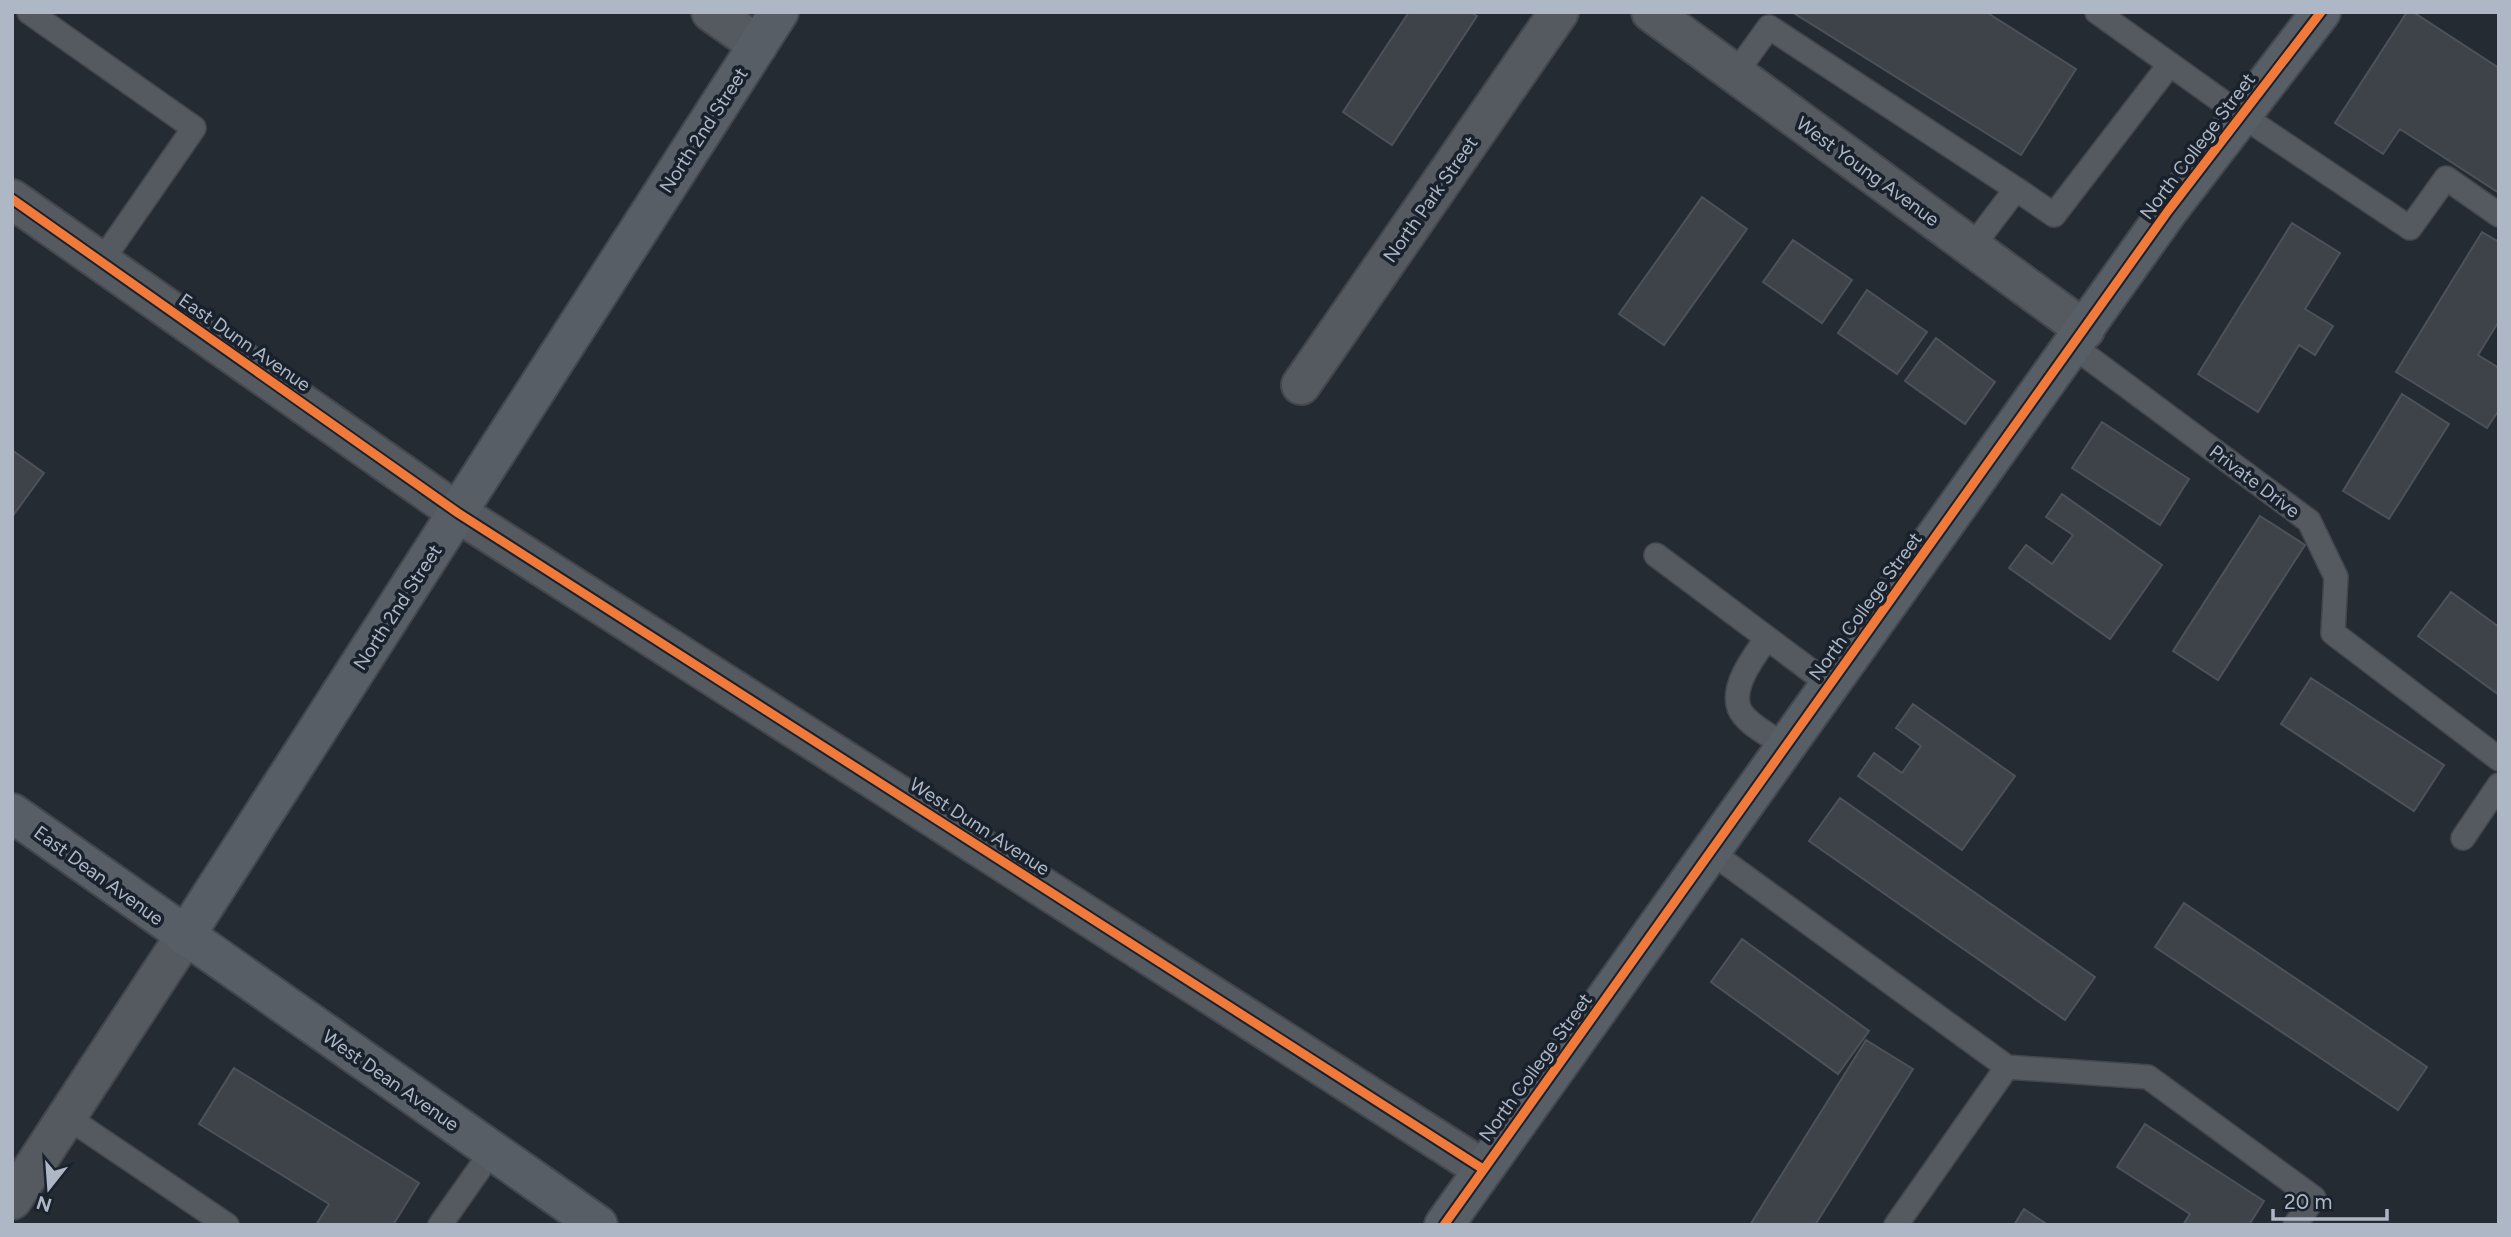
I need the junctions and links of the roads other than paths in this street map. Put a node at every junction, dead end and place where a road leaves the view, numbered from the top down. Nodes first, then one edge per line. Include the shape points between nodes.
1 (29, 12) edge
2 (711, 12) edge
3 (779, 12) edge
4 (1559, 12) edge
5 (1651, 12) edge
6 (2097, 12) edge
7 (2321, 12) edge
8 (758, 45) junction
9 (2170, 64) junction
10 (1735, 74) junction
11 (2241, 115) junction
12 (2016, 189) junction
13 (12, 199) edge
14 (2499, 215) edge
15 (1972, 247) junction
16 (101, 262) junction
17 (2079, 338) junction
18 (1301, 386) dead end
19 (458, 513) junction
20 (1656, 555) dead end
21 (1767, 638) junction
22 (1830, 685) junction
23 (1786, 746) junction
24 (2499, 759) edge
25 (2499, 785) edge
26 (12, 813) edge
27 (2462, 838) dead end
28 (1711, 852) junction
29 (185, 936) junction
30 (2007, 1067) junction
31 (67, 1117) junction
32 (492, 1151) junction
33 (1483, 1169) junction
34 (12, 1200) edge
35 (227, 1225) edge
36 (440, 1225) edge
37 (597, 1225) edge
38 (1444, 1225) edge
39 (1896, 1225) edge
40 (2295, 1225) edge

1 - 16 lane via 194,128
2 - 8 street
3 - 8 street, North 2nd Street
4 - 18 street, North Park Street
5 - 10 street, West Young Avenue
6 - 9 lane
7 - 11 street, North College Street
8 - 19 street, North 2nd Street
9 - 11 lane
9 - 12 lane via 2054,215
10 - 12 lane via 1769,27
10 - 15 street, West Young Avenue
11 - 14 lane via 2410,228 2446,178
11 - 17 street, North College Street
12 - 15 lane
13 - 16 street, East Dunn Avenue
15 - 17 street, West Young Avenue
16 - 19 street, East Dunn Avenue
17 - 22 street, North College Street
17 - 24 lane, Private Drive via 2309,521 2336,578 2333,633
19 - 29 street, North 2nd Street
19 - 33 street, West Dunn Avenue
20 - 21 lane
21 - 22 lane
21 - 23 lane via 1749,663 1739,708
22 - 23 street, North College Street
23 - 28 street, North College Street
25 - 27 lane
26 - 29 street, East Dean Avenue
28 - 30 lane
28 - 33 street, North College Street
29 - 31 street, North 2nd Street
29 - 32 street, West Dean Avenue
30 - 39 lane
30 - 40 lane via 2148,1077 2314,1198
31 - 34 street, North 2nd Street
31 - 35 lane
32 - 36 lane
32 - 37 street, West Dean Avenue
33 - 38 street, North College Street

